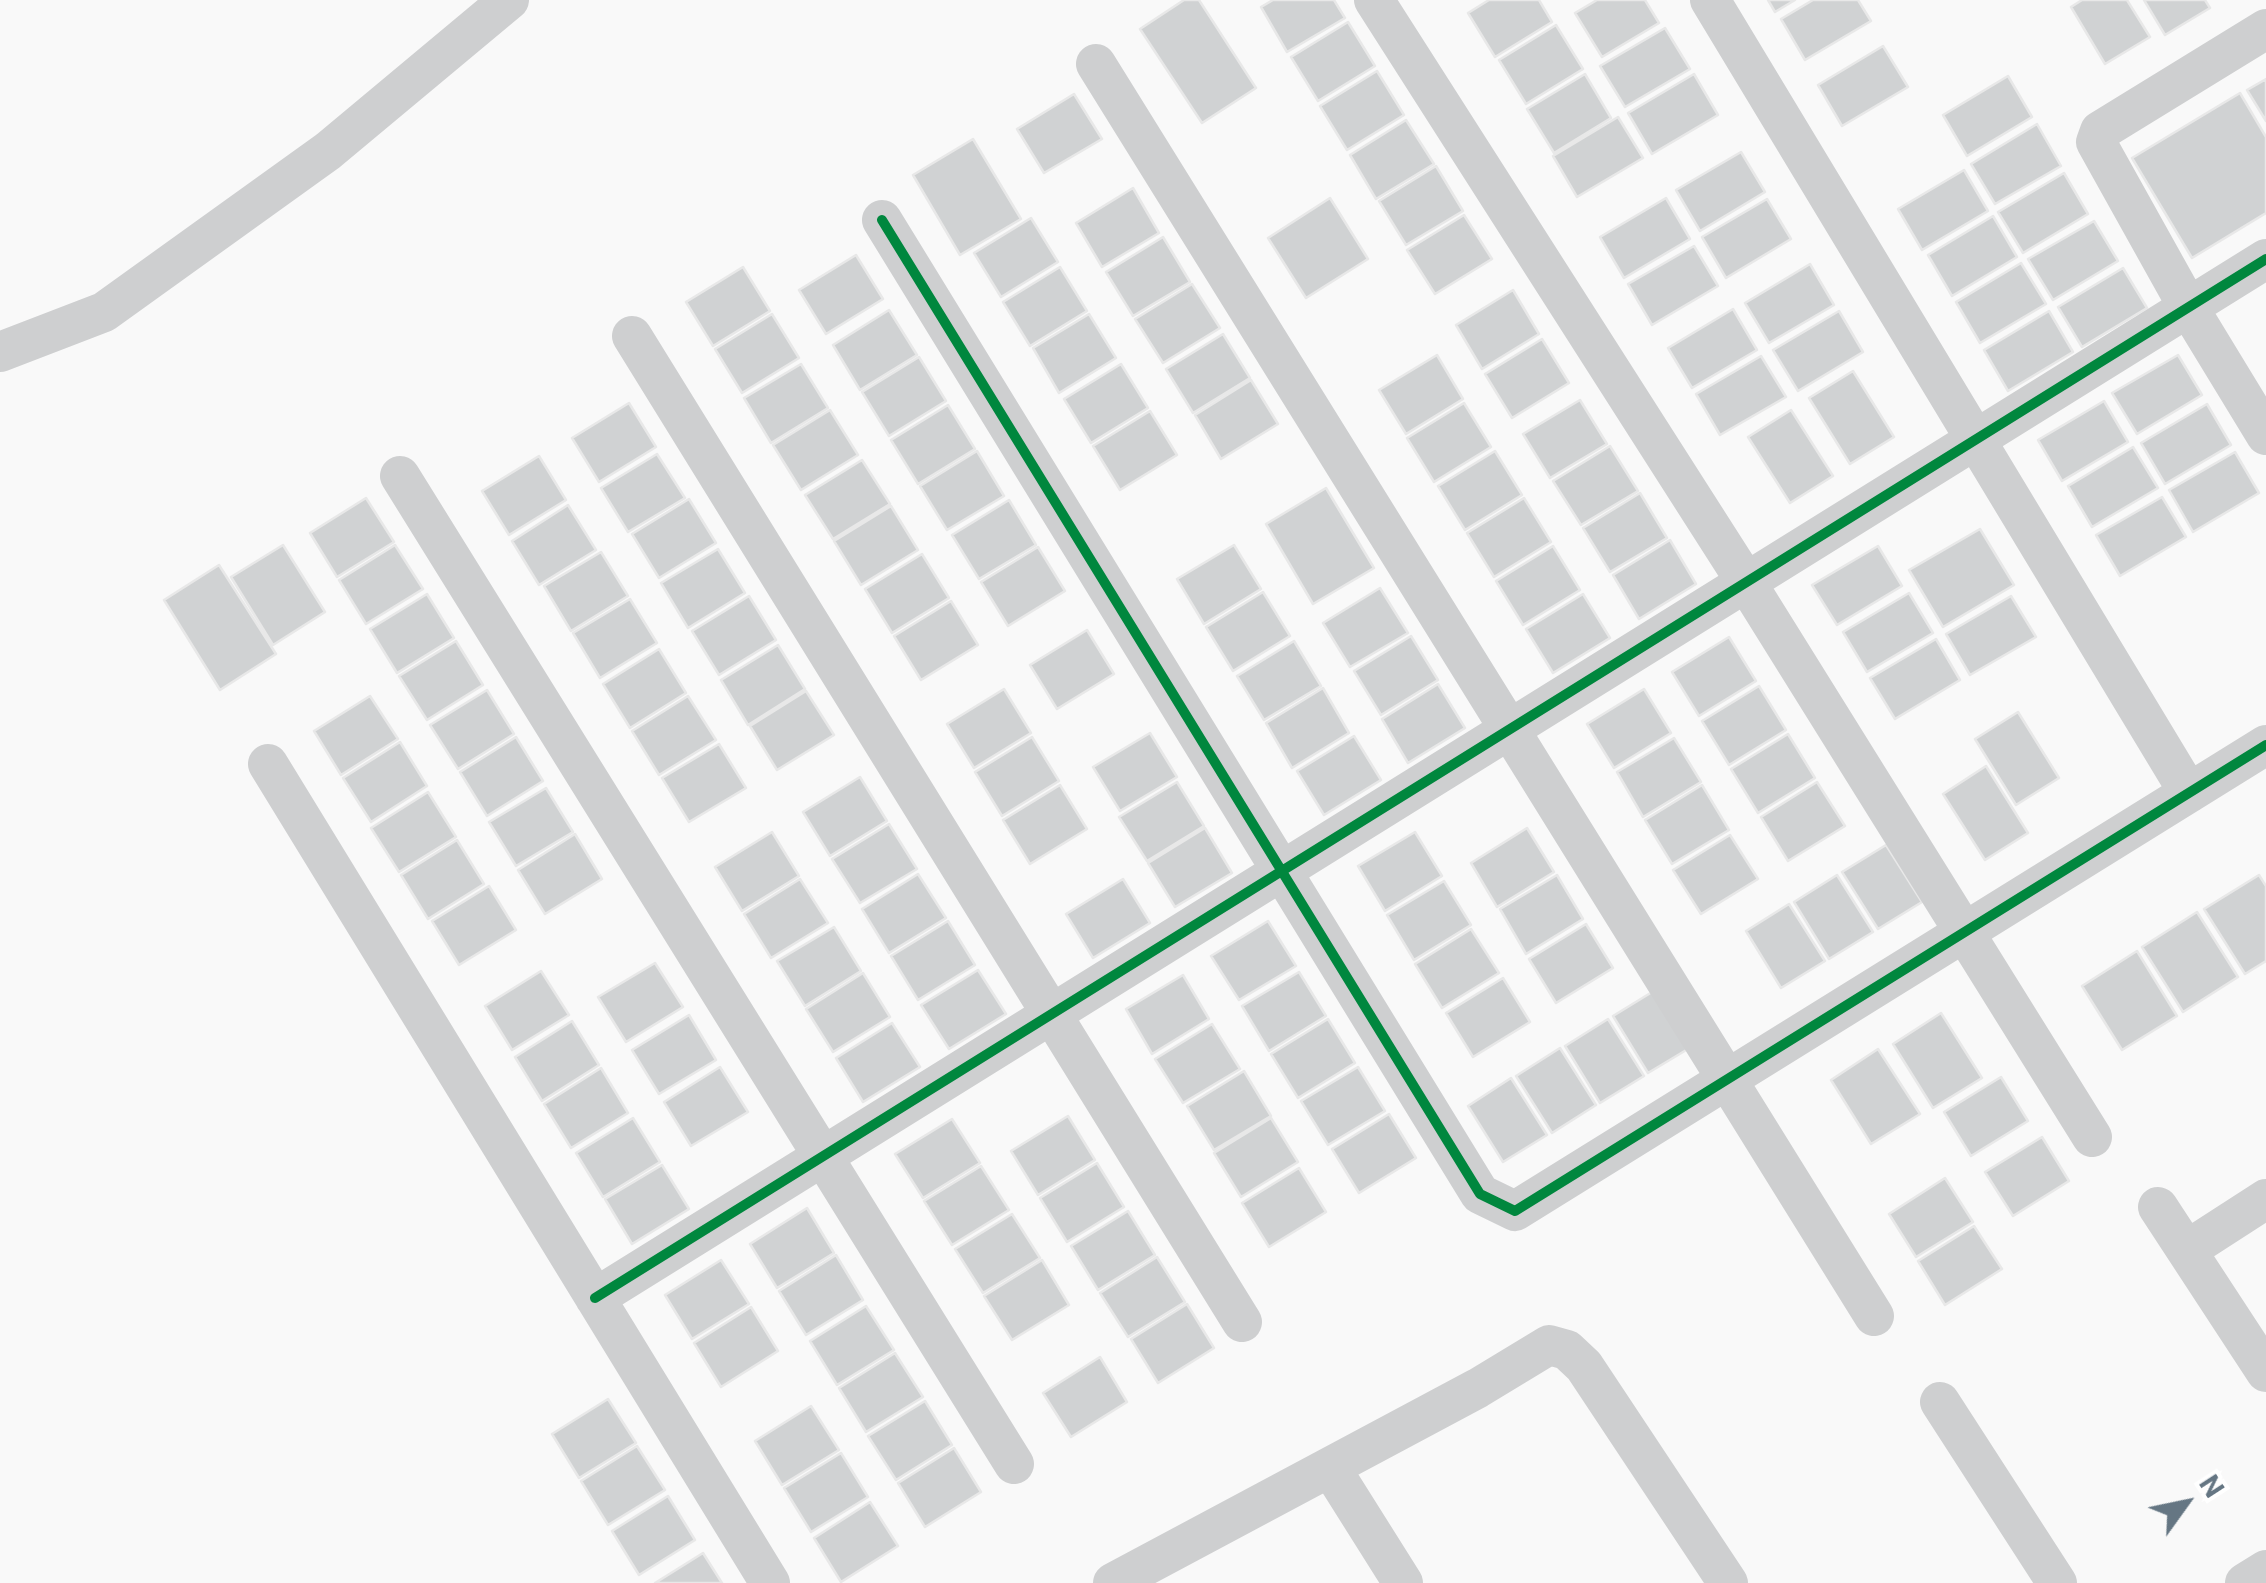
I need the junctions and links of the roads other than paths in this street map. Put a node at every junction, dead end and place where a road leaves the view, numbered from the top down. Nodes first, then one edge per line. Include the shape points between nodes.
1 (509, 0) edge
2 (1374, 0) edge
3 (1710, 0) edge
4 (2266, 30) edge
5 (1096, 64) dead end
6 (882, 220) dead end
7 (2266, 259) edge
8 (2188, 308) junction
9 (632, 336) dead end
10 (0, 352) edge
11 (2266, 436) edge
12 (1976, 440) junction
13 (400, 476) dead end
14 (1746, 582) junction
15 (1509, 730) junction
16 (2266, 745) edge
17 (268, 764) dead end
18 (2189, 793) junction
19 (1282, 871) junction
20 (1964, 932) junction
21 (1052, 1014) junction
22 (1726, 1079) junction
23 (2092, 1136) dead end
24 (823, 1156) junction
25 (2266, 1199) edge
26 (2158, 1206) dead end
27 (2187, 1250) junction
28 (594, 1298) junction
29 (1874, 1316) dead end
30 (1242, 1322) dead end
31 (2266, 1372) edge
32 (1940, 1402) dead end
33 (1014, 1464) dead end
34 (1330, 1467) junction
35 (2266, 1570) edge
36 (770, 1583) edge
37 (1112, 1583) edge
38 (1403, 1583) edge
39 (1728, 1583) edge
40 (2057, 1583) edge
41 (2245, 1583) edge

1 - 10 street via 328,151 104,312
2 - 14 street
3 - 12 street
4 - 8 street via 2100,130 2096,142
5 - 15 street
6 - 19 street
7 - 8 street
8 - 11 street
8 - 12 street
9 - 21 street
12 - 14 street
12 - 18 street
13 - 24 street
14 - 15 street
14 - 20 street
15 - 19 street
15 - 22 street
16 - 18 street
17 - 28 street
18 - 20 street
19 - 21 street
19 - 22 street via 1480,1194 1514,1211
20 - 22 street
20 - 23 street
21 - 24 street
21 - 30 street
22 - 29 street
24 - 28 street
24 - 33 street
25 - 27 street
26 - 27 street
27 - 31 street
28 - 36 street
32 - 40 street
34 - 37 street
34 - 38 street
34 - 39 street via 1549,1346 1567,1350
35 - 41 street

